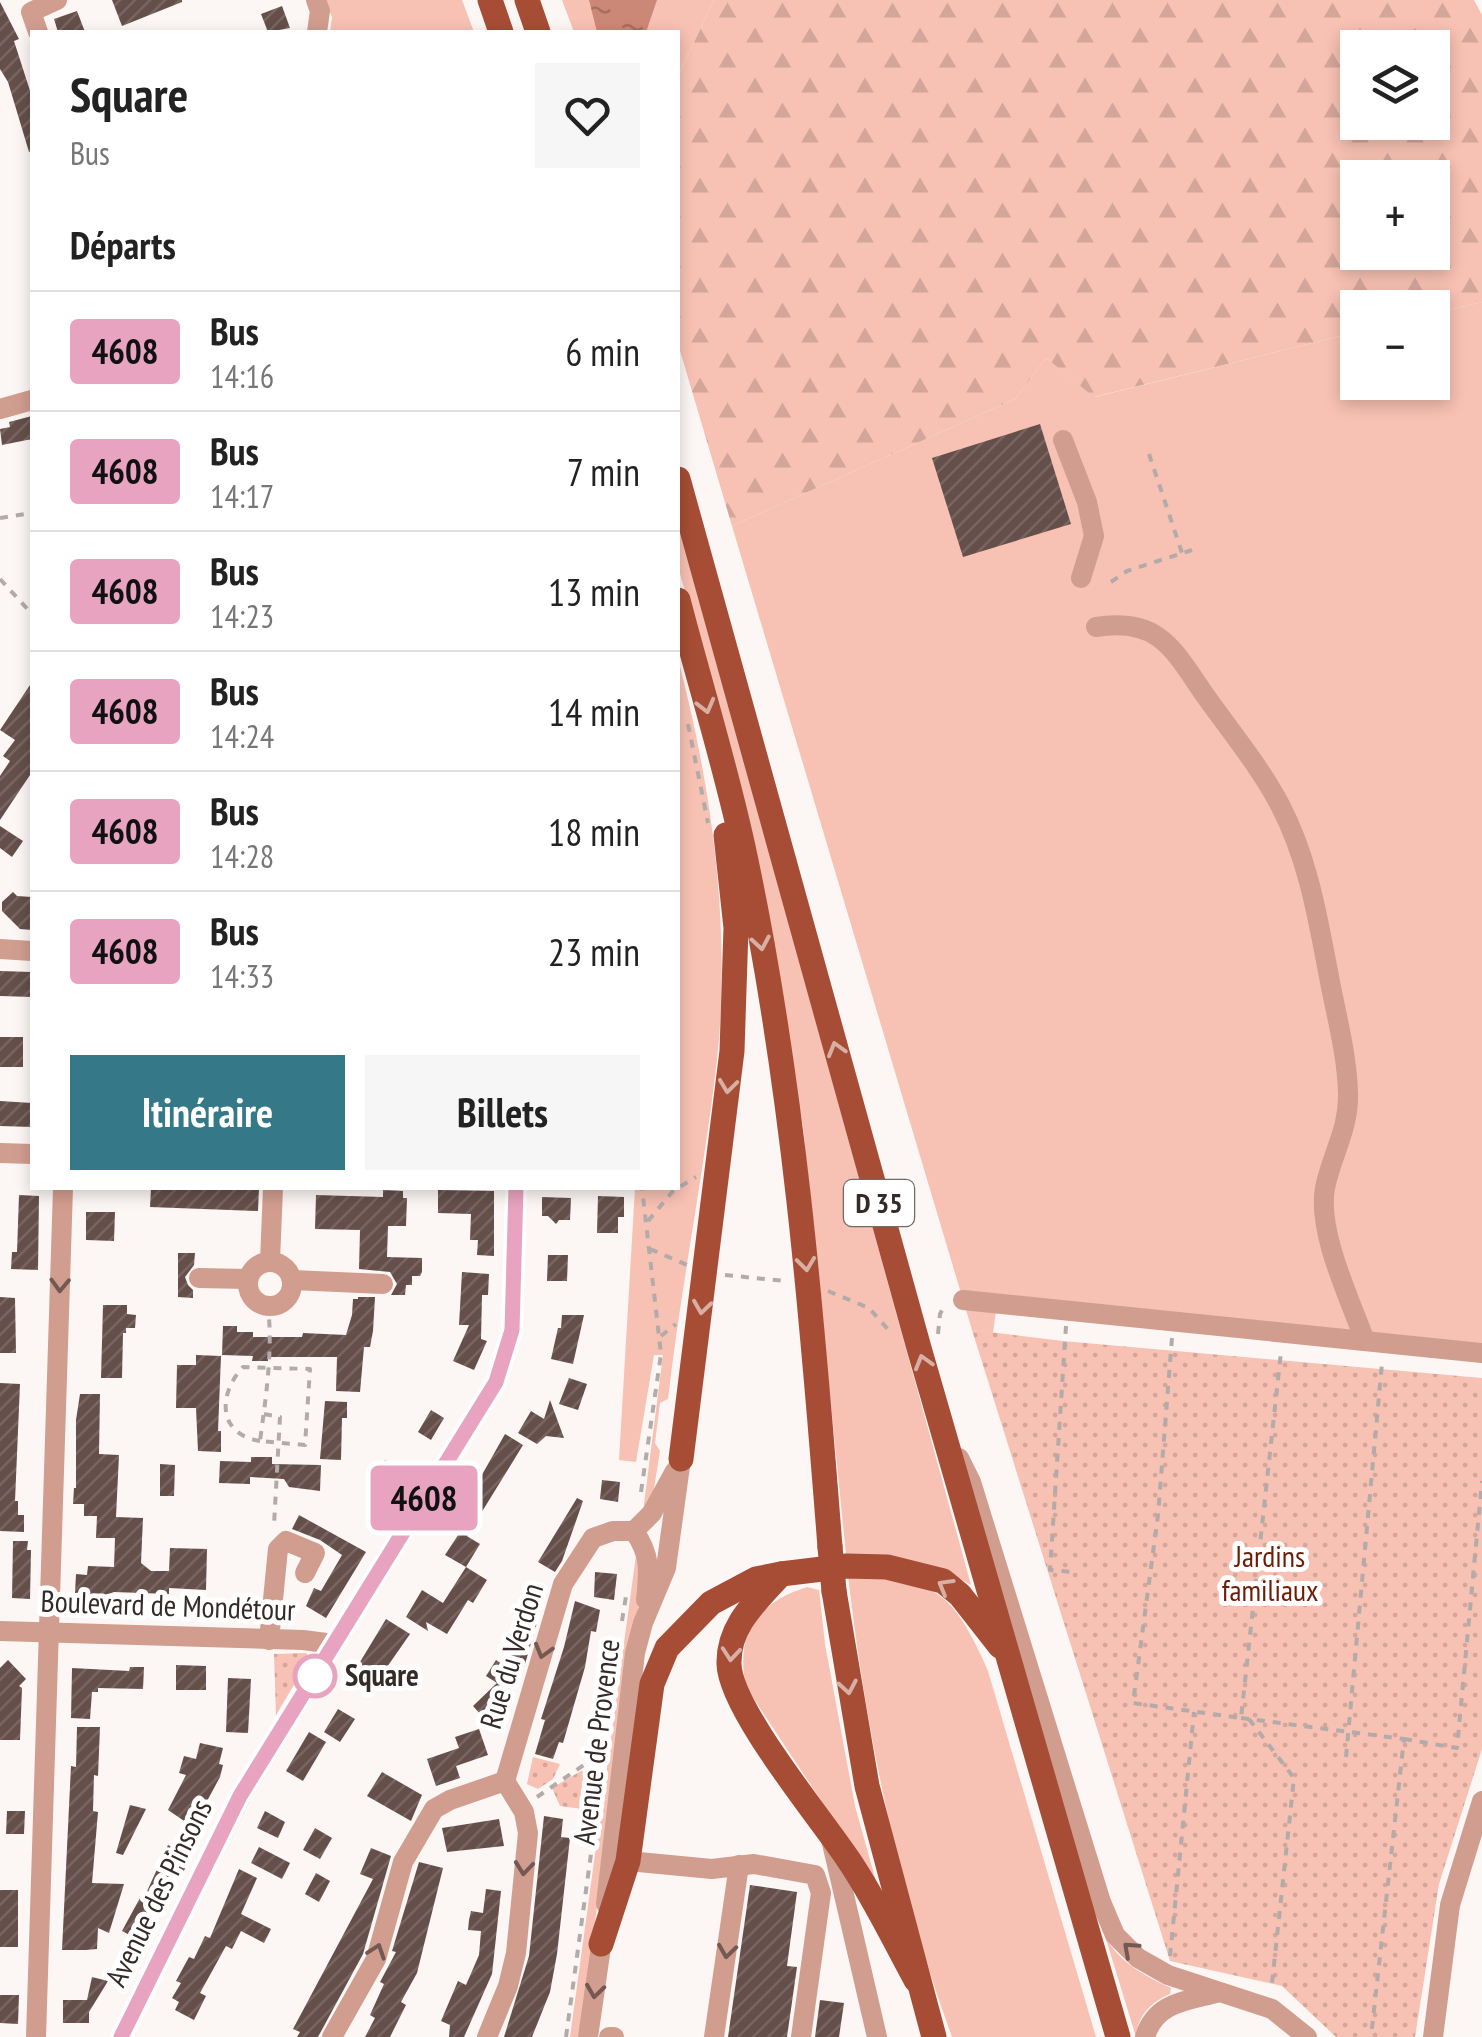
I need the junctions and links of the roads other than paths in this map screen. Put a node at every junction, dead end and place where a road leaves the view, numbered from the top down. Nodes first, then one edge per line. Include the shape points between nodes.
1 (57, 0) edge
2 (316, 0) edge
3 (490, 0) edge
4 (527, 0) edge
5 (37, 30) edge
6 (317, 30) edge
7 (500, 30) edge
8 (537, 30) edge
9 (30, 401) edge
10 (0, 409) edge
11 (1063, 440) dead end
12 (680, 486) edge
13 (1082, 578) dead end
14 (680, 608) edge
15 (1096, 627) dead end
16 (716, 745) junction
17 (0, 949) edge
18 (30, 951) edge
19 (0, 1154) edge
20 (30, 1154) edge
21 (63, 1190) edge
22 (272, 1190) edge
23 (516, 1190) edge
24 (270, 1262) junction
25 (199, 1278) dead end
26 (248, 1278) junction
27 (292, 1280) junction
28 (384, 1284) dead end
29 (963, 1300) dead end
30 (1365, 1341) junction
31 (1482, 1354) edge
32 (938, 1416) junction
33 (681, 1459) junction
34 (634, 1531) junction
35 (306, 1573) dead end
36 (781, 1574) junction
37 (643, 1623) junction
38 (0, 1631) edge
39 (48, 1632) junction
40 (269, 1640) junction
41 (334, 1644) junction
42 (1009, 1658) junction
43 (505, 1780) junction
44 (1482, 1801) edge
45 (616, 1826) junction
46 (829, 1832) junction
47 (628, 1861) junction
48 (739, 1866) junction
49 (601, 1944) junction
50 (916, 1980) junction
51 (1216, 1993) junction
52 (36, 2037) edge
53 (120, 2037) edge
54 (332, 2037) edge
55 (487, 2037) edge
56 (588, 2037) edge
57 (714, 2037) edge
58 (801, 2037) edge
59 (878, 2037) edge
60 (934, 2037) edge
61 (1118, 2037) edge
62 (1146, 2037) edge
63 (1306, 2037) edge
64 (1433, 2037) edge

1 - 5 street via 32,12
2 - 6 street
3 - 7 main road
4 - 8 main road
9 - 10 street
11 - 13 street via 1094,536
32 -> 12 main road, D 35
14 -> 16 main road, D 35
15 - 30 street via 1137,625 1168,646 1264,780 1300,851 1348,1086 1343,1138 1325,1186 1326,1222
16 -> 33 main road via 736,928 732,1052
16 -> 50 main road, D 35, bridge via 745,855 787,1099 834,1591 867,1786
17 - 18 street
19 - 20 street
21 -> 39 street
22 - 24 street
23 - 41 street, Avenue des Pinsons via 512,1330 496,1382
24 - 26 street
24 - 27 street
25 - 26 street
26 - 27 street via 253,1299 268,1306 286,1300
27 - 28 street
29 - 30 street
30 - 31 street
32 - 42 main road, D 35
51 -> 32 street via 1138,1958 1114,1935 971,1482
33 - 34 street via 652,1513
33 - 37 street, Avenue de Provence via 666,1568
34 - 37 street via 650,1563
34 -> 43 street, Rue du Verdon via 593,1538 563,1584
35 - 40 street via 316,1553 286,1541 278,1549
42 -> 36 main road, D 35 via 943,1581 864,1566
36 -> 46 main road, D 35 via 733,1635 730,1677
36 - 47 main road via 710,1603 667,1648 652,1684
37 - 45 street, Avenue de Provence
38 - 39 street, Boulevard de Mondétour
39 - 40 street, Boulevard de Mondétour
39 - 52 street
40 - 41 street, Boulevard de Mondétour
41 - 53 street, Avenue des Pinsons via 240,1796
42 - 61 main road, D 35
54 -> 43 street via 376,1959 403,1862 434,1809
43 -> 55 street via 528,1833 516,1953
44 - 64 street via 1450,1905
45 - 47 street
45 - 49 street, Avenue de Provence
46 - 50 main road, D 35
46 - 59 street
47 - 48 street
47 - 49 main road
48 -> 57 street
48 - 58 street via 816,1876 821,1893
49 -> 56 street, Avenue de Provence
50 - 60 main road, D 35
51 - 62 street via 1164,2010 1151,2019
51 - 63 street via 1272,2009

